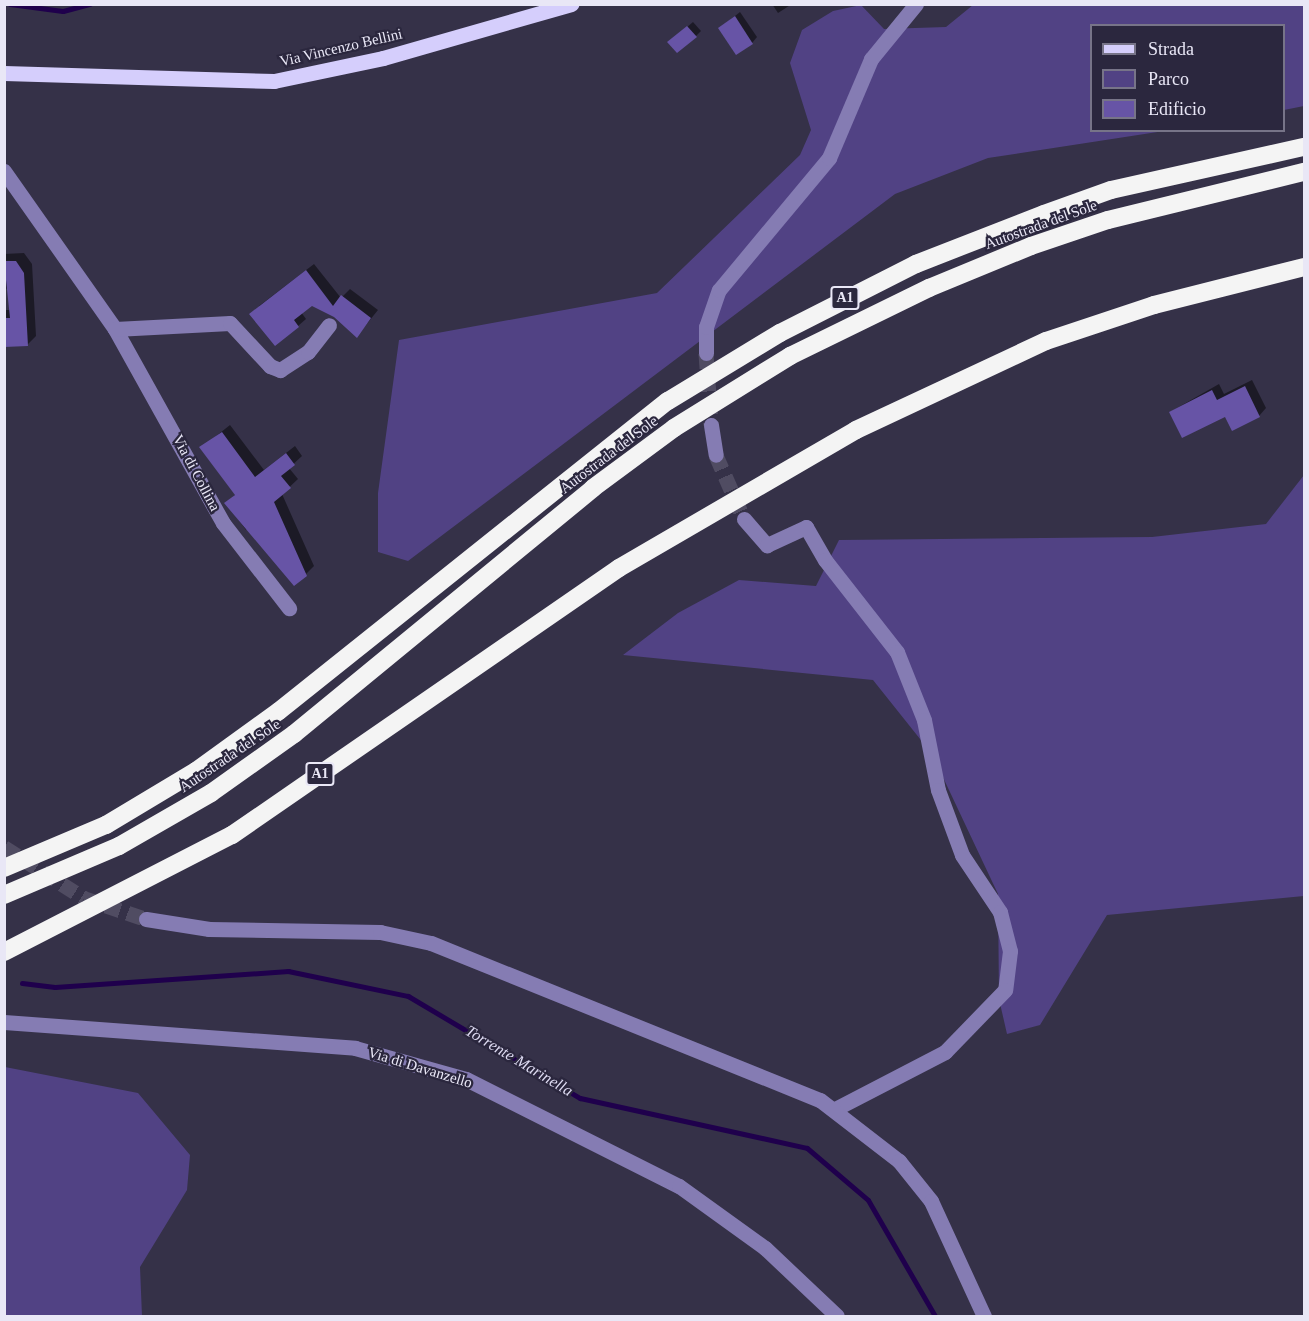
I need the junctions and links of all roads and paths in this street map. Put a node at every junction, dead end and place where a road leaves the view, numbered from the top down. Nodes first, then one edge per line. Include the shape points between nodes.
1 (571, 4) edge
2 (916, 4) edge
3 (4, 73) edge
4 (1305, 147) edge
5 (4, 171) edge
6 (1305, 172) edge
7 (1305, 267) edge
8 (329, 325) dead end
9 (115, 329) junction
10 (706, 353) tunnel mouth
11 (711, 425) tunnel mouth
12 (716, 455) tunnel mouth
13 (744, 519) tunnel mouth
14 (289, 608) dead end
15 (4, 868) edge
16 (4, 895) edge
17 (146, 918) tunnel mouth
18 (4, 952) edge
19 (4, 1022) edge
20 (837, 1108) junction
21 (837, 1317) edge
22 (984, 1317) edge

1 - 3 main road, Via Vincenzo Bellini via 383,58 274,81
2 - 10 street via 871,59 829,158 719,290 706,327
4 - 15 highway, Autostrada del Sole / A1 via 1111,190 866,287 668,401 279,711 196,771 106,825
5 - 9 street, Via di Collina
6 - 16 highway, Autostrada del Sole / A1 via 1108,220 1031,246 929,288 800,351 674,428 294,734 211,793 119,846
7 - 18 highway, A1 via 1155,304 1046,341 856,430 619,568 232,835
8 - 9 street via 309,352 280,370 270,366 230,323
9 - 14 street, Via di Collina via 223,523
11 - 12 street
13 - 20 street via 768,545 806,527 825,560 897,652 924,720 938,790 962,855 1000,912 1010,951 1005,990 945,1052
17 - 20 street via 209,929 380,932 430,943
19 - 21 street, Via di Davanzello via 355,1048 466,1079 679,1186 765,1248
20 - 22 street via 899,1161 931,1201

